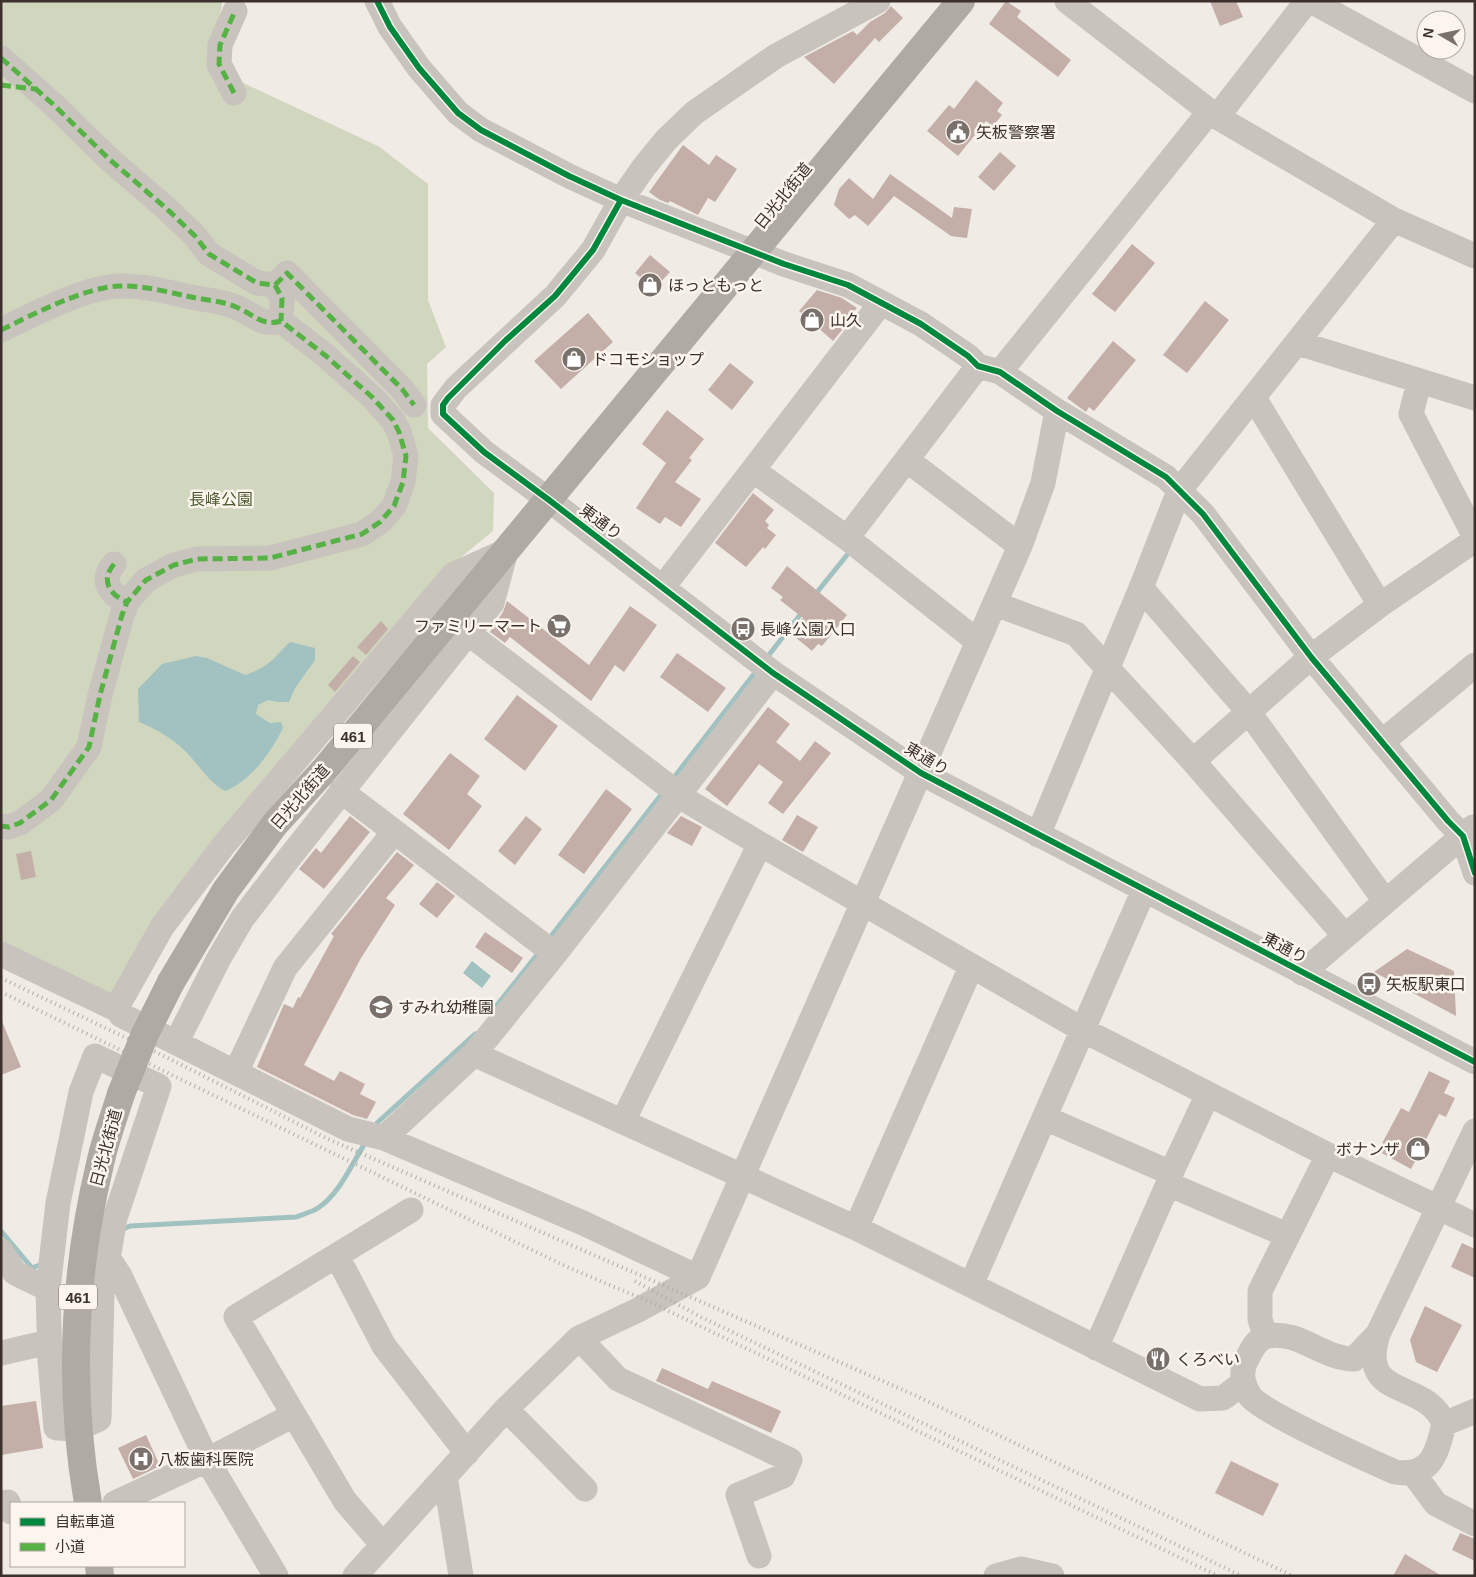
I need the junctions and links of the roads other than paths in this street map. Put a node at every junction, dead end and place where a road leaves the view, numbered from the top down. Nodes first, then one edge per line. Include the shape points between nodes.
1 (377, 1) edge
2 (878, 1) edge
3 (960, 1) edge
4 (1067, 1) edge
5 (1309, 1) edge
6 (235, 11) dead end
7 (1, 58) edge
8 (1, 85) edge
9 (35, 90) junction
10 (1475, 90) edge
11 (234, 93) dead end
12 (1213, 114) junction
13 (621, 200) junction
14 (1394, 220) junction
15 (754, 252) junction
16 (1475, 256) edge
17 (275, 285) junction
18 (881, 303) junction
19 (281, 321) junction
20 (1, 330) edge
21 (1298, 343) junction
22 (989, 369) junction
23 (1419, 382) junction
24 (1254, 398) junction
25 (1475, 398) edge
26 (414, 405) dead end
27 (1057, 411) junction
28 (906, 460) junction
29 (754, 471) junction
30 (1179, 491) junction
31 (549, 500) junction
32 (847, 538) junction
33 (1475, 538) edge
34 (1020, 546) junction
35 (506, 551) junction
36 (114, 564) dead end
37 (663, 587) junction
38 (1141, 588) junction
39 (127, 602) junction
40 (995, 604) junction
41 (1380, 605) junction
42 (468, 633) junction
43 (977, 641) junction
44 (1310, 657) junction
45 (1475, 665) edge
46 (1107, 668) junction
47 (773, 673) junction
48 (1248, 711) junction
49 (1382, 742) junction
50 (1193, 761) junction
51 (921, 772) junction
52 (341, 791) junction
53 (679, 794) junction
54 (1, 826) edge
55 (1469, 831) edge
56 (394, 832) junction
57 (1038, 835) junction
58 (760, 844) junction
59 (1475, 873) edge
60 (1144, 890) junction
61 (1385, 901) junction
62 (863, 903) junction
63 (1344, 936) junction
64 (1, 954) edge
65 (555, 954) junction
66 (971, 966) junction
67 (1302, 972) junction
68 (116, 1009) junction
69 (1083, 1030) junction
70 (177, 1042) junction
71 (474, 1054) junction
72 (1475, 1062) edge
73 (236, 1072) junction
74 (1208, 1094) junction
75 (1045, 1118) junction
76 (623, 1121) junction
77 (1475, 1131) edge
78 (384, 1138) junction
79 (1328, 1155) junction
80 (744, 1176) junction
81 (1170, 1179) junction
82 (1438, 1207) junction
83 (411, 1210) dead end
84 (1475, 1225) edge
85 (856, 1228) junction
86 (1287, 1235) junction
87 (337, 1256) junction
88 (109, 1259) junction
89 (4, 1262) edge
90 (698, 1277) junction
91 (971, 1285) junction
92 (48, 1289) junction
93 (1378, 1334) junction
94 (1265, 1336) junction
95 (579, 1338) junction
96 (49, 1342) junction
97 (1096, 1348) junction
98 (1, 1353) edge
99 (1244, 1383) junction
100 (506, 1409) junction
101 (1475, 1411) edge
102 (294, 1415) junction
103 (1444, 1424) junction
104 (77, 1428) junction
105 (467, 1453) junction
106 (207, 1460) junction
107 (1414, 1473) junction
108 (445, 1476) junction
109 (585, 1489) dead end
110 (88, 1502) edge
111 (117, 1502) edge
112 (1, 1504) edge
113 (10, 1509) edge
114 (1475, 1524) edge
115 (383, 1545) junction
116 (759, 1556) dead end
117 (276, 1576) edge
118 (355, 1576) edge
119 (461, 1576) edge
120 (996, 1576) edge
121 (1052, 1576) edge

1 - 13 street via 390,28 458,113 481,130
2 - 13 street via 776,56 694,113 666,140
3 - 15 highway, 日光北街道 / 461
4 - 12 street
5 - 10 street
5 - 12 street
6 - 11 street via 220,45 219,64
7 - 9 street
8 - 9 street
9 - 17 street via 167,209 209,254 257,283
12 - 14 street
12 - 22 street
13 - 15 street
13 - 31 street, 東通り via 593,250 555,296 456,388 443,405 443,414 484,452
14 - 16 street
14 - 21 street
15 - 18 street via 848,285
15 - 31 highway, 日光北街道 / 461
17 - 19 street via 282,298
17 - 26 street via 287,273
18 - 22 street via 921,324
18 - 29 street
19 - 20 street via 268,323 236,307 168,292 121,286 85,293
19 - 39 street via 326,356 393,420 406,456 403,482 394,506 380,522 362,534 317,548 270,558 197,559 174,565 146,580
21 - 23 street
21 - 24 street
22 - 27 street
22 - 28 street
23 - 25 street
23 - 33 street via 1411,414
24 - 30 street
24 - 41 street
27 - 30 street via 1166,477
27 - 34 street via 1043,483
28 - 32 street
28 - 34 street
29 - 32 street
29 - 37 street
30 - 38 street
30 - 44 street via 1203,514
31 - 35 highway, 日光北街道 / 461
31 - 37 street, 東通り
32 - 43 street
33 - 41 street
34 - 40 street
35 - 42 street via 492,603
35 - 68 street via 453,575 223,846 162,928
35 - 104 highway, 日光北街道 / 461, bridge via 326,768 275,824 226,890 171,982 145,1034 121,1094 100,1162 84,1242 75,1330
36 - 39 street via 107,578 109,588 116,597
37 - 47 street, 東通り
38 - 46 street
38 - 48 street
39 - 54 street via 100,695 90,747 51,800 20,823
40 - 43 street
40 - 46 street via 1076,634
41 - 44 street
42 - 52 street
42 - 53 street
43 - 51 street
44 - 48 street
44 - 49 street
45 - 49 street
46 - 50 street
46 - 57 street
47 - 51 street, 東通り
47 - 53 street
48 - 50 street
48 - 61 street
49 - 55 street via 1448,821
50 - 63 street
51 - 57 street, 東通り
51 - 62 street
52 - 56 street
52 - 70 street via 242,919 213,968
53 - 58 street
53 - 65 street
55 - 59 street
55 - 61 street
56 - 65 street
56 - 73 street via 285,968
57 - 60 street, 東通り
58 - 62 street
58 - 76 street
60 - 67 street, 東通り
60 - 69 street
61 - 63 street
62 - 66 street
62 - 80 street
63 - 67 street
64 - 68 street
65 - 71 street
66 - 69 street
66 - 85 street
67 - 72 street, 東通り
68 - 70 street via 121,1015
69 - 74 street
69 - 75 street
70 - 73 street
71 - 76 street
71 - 78 street
73 - 78 street via 348,1129
74 - 79 street
74 - 81 street
75 - 81 street
75 - 91 street
76 - 80 street
77 - 82 street
78 - 90 street via 584,1223
79 - 82 street
79 - 86 street
80 - 85 street
80 - 90 street
81 - 86 street
81 - 97 street
82 - 84 street
82 - 93 street
83 - 87 street
85 - 91 street
86 - 94 street via 1260,1291 1260,1319
87 - 102 street via 236,1317
87 - 105 street via 384,1346
88 - 92 street via 121,1196 158,1086 95,1056 81,1092 58,1203
88 - 104 street via 102,1294 99,1419
88 - 106 street
89 - 92 street via 15,1273
90 - 95 street
91 - 97 street
92 - 96 street
93 - 94 street via 1354,1358 1344,1359 1293,1337
93 - 103 street via 1373,1351 1376,1372 1384,1380 1434,1408
94 - 99 street via 1254,1345 1243,1366
95 - 100 street
95 - 116 street via 618,1379 790,1460 783,1476 738,1495
96 - 98 street
96 - 104 street via 56,1428
97 - 99 street via 1200,1399 1223,1398
99 - 107 street via 1251,1398 1273,1412 1395,1472
100 - 105 street
100 - 109 street
101 - 103 street
102 - 106 street
102 - 115 street via 345,1501
103 - 107 street via 1434,1458
104 - 110 highway, 日光北街道 / 461
105 - 108 street
106 - 111 street
106 - 117 street
107 - 114 street via 1436,1504
108 - 115 street
108 - 119 street
112 - 113 street via 8,1502
115 - 118 street
120 - 121 street via 1021,1569

